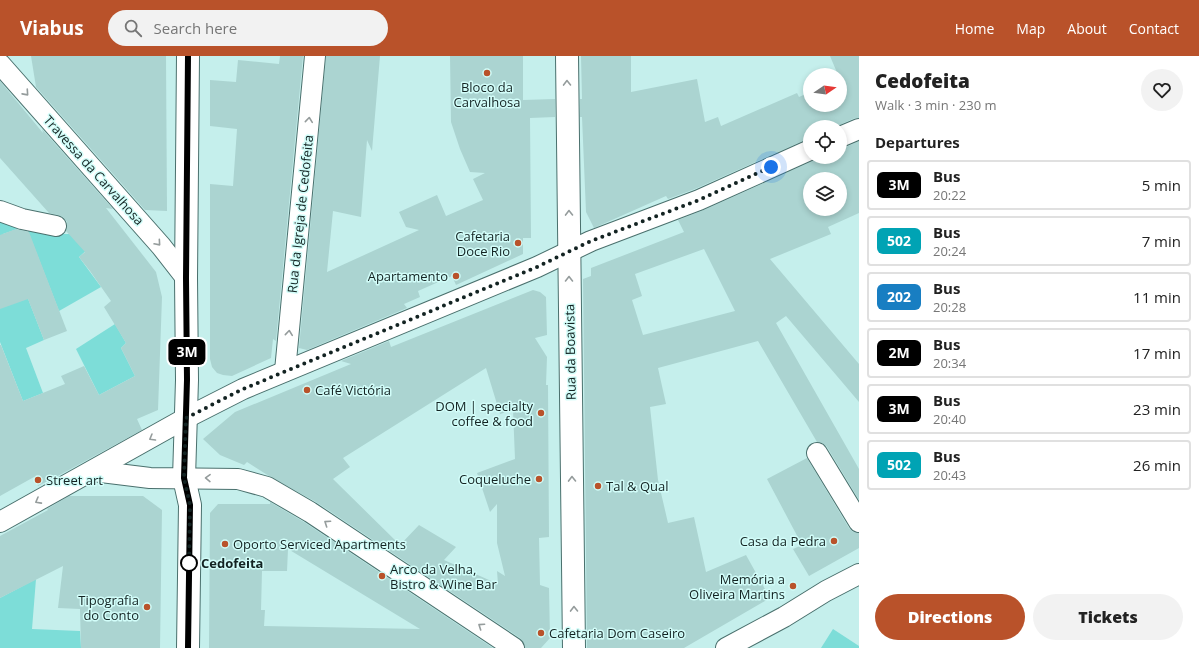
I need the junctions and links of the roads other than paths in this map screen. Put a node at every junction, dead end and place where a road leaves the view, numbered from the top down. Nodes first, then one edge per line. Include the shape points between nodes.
1 (188, 56) edge
2 (315, 56) edge
3 (567, 56) edge
4 (0, 64) edge
5 (859, 129) edge
6 (847, 134) edge
7 (803, 153) edge
8 (0, 211) edge
9 (56, 226) dead end
10 (569, 252) junction
11 (186, 278) junction
12 (285, 371) junction
13 (186, 418) junction
14 (817, 453) dead end
15 (93, 471) junction
16 (184, 478) junction
17 (0, 522) edge
18 (859, 522) edge
19 (859, 574) edge
20 (188, 648) edge
21 (514, 648) edge
22 (574, 648) edge
23 (726, 648) edge

1 - 11 main road
12 -> 2 street, Rua da Igreja de Cedofeita
10 -> 3 main road, Rua da Boavista
4 -> 11 street, Travessa da Carvalhosa via 161,246
5 - 6 street
7 - 10 street via 699,200 591,241
8 - 9 street
10 - 12 street
22 -> 10 main road, Rua da Boavista
11 - 13 main road
12 - 13 street
13 -> 15 street
13 - 16 main road
14 - 18 street
15 - 16 street via 150,478
15 -> 17 street
16 - 20 main road via 190,505
21 -> 16 street via 310,512 267,487 238,478
19 - 23 street

